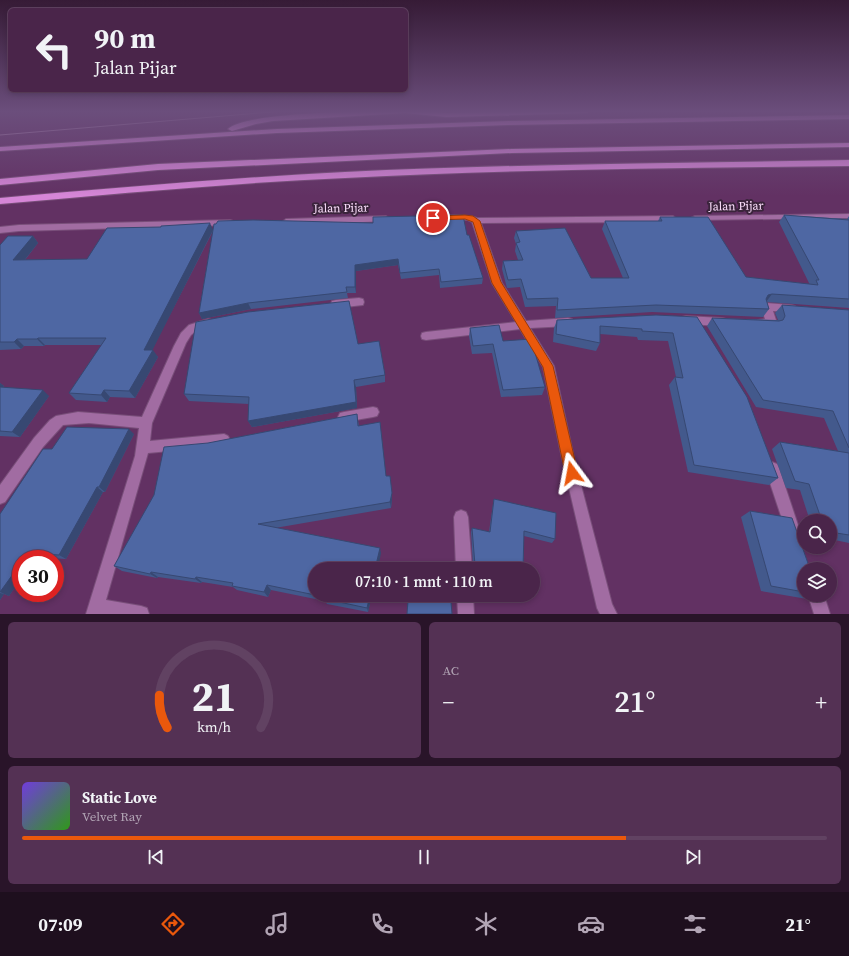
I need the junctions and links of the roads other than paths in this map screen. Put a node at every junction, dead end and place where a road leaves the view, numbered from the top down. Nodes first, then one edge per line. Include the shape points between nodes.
1 (136, 140) edge
2 (849, 145) edge
3 (0, 149) edge
4 (849, 163) edge
5 (0, 182) edge
6 (0, 201) edge
7 (845, 216) edge
8 (441, 218) edge
9 (393, 219) edge
10 (476, 221) junction
11 (273, 222) edge
12 (242, 223) edge
13 (849, 226) edge
14 (18, 228) junction
15 (0, 230) edge
16 (9, 241) edge
17 (359, 302) dead end
18 (328, 305) edge
19 (804, 310) edge
20 (222, 320) edge
21 (674, 320) edge
22 (697, 321) junction
23 (576, 322) edge
24 (734, 322) edge
25 (749, 322) edge
26 (522, 325) junction
27 (705, 334) edge
28 (426, 336) dead end
29 (373, 412) dead end
30 (335, 419) edge
31 (146, 423) junction
32 (236, 438) edge
33 (143, 448) junction
34 (768, 458) edge
35 (0, 497) edge
36 (461, 517) dead end
37 (796, 539) edge
38 (464, 562) edge
39 (465, 602) edge
40 (818, 602) edge
41 (95, 610) edge
42 (141, 614) edge
43 (466, 614) edge
44 (609, 614) edge
45 (822, 614) edge

1 - 3 highway
2 - 5 highway via 512,151 158,167
4 - 6 highway via 595,167 345,175
7 - 10 street, Jalan Pijar
7 - 13 street
8 - 10 street, Jalan Pijar via 465,217
9 - 11 street, Jalan Pijar
10 - 26 street via 497,283
12 - 14 street
14 - 15 street
14 - 16 street
17 - 18 street
19 - 25 street via 766,307 772,323
20 - 31 street via 192,326 186,334
21 - 22 street
22 - 24 street
22 - 27 street
23 - 26 street
26 - 28 street
26 - 44 street via 548,366 568,458 605,608
29 - 30 street
31 - 33 street
31 - 35 street via 72,418 59,420 30,454
32 - 33 street
33 - 41 street
34 - 37 street
36 - 38 street
39 - 43 street
40 - 45 street
41 - 42 street

